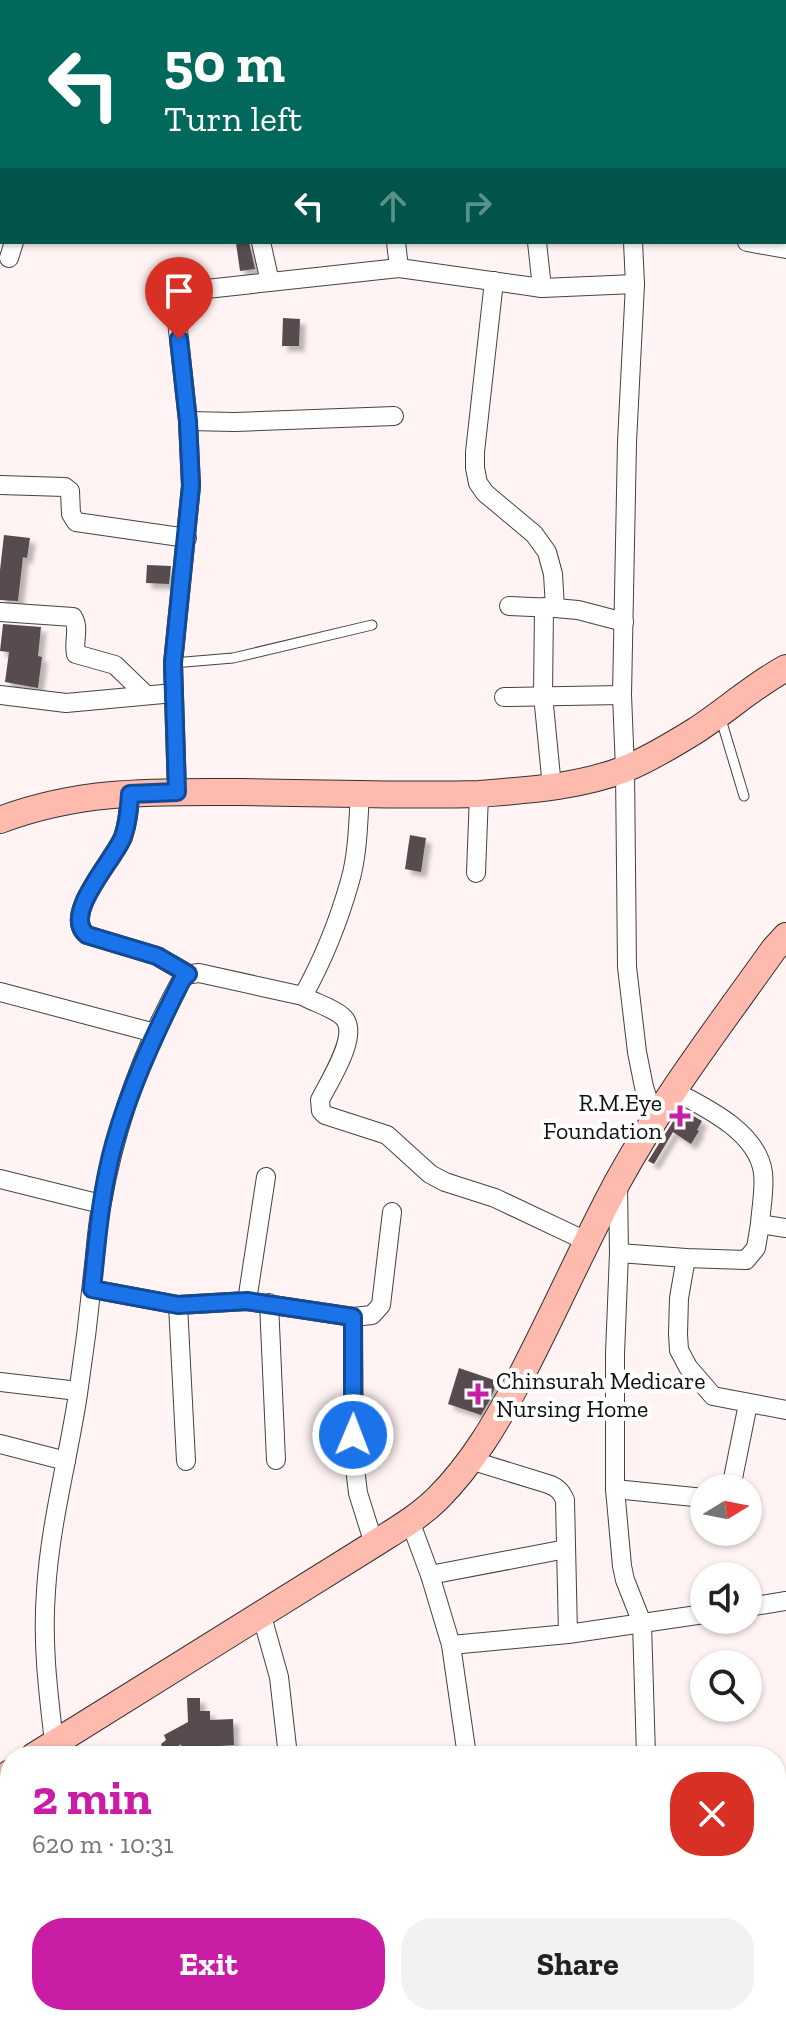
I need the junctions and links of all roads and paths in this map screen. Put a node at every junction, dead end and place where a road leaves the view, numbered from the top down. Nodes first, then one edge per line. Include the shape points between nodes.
1 (261, 244) edge
2 (396, 244) edge
3 (537, 244) edge
4 (633, 244) edge
5 (758, 244) edge
6 (786, 249) edge
7 (399, 268) junction
8 (494, 281) junction
9 (270, 282) junction
10 (635, 284) junction
11 (542, 288) junction
12 (394, 416) dead end
13 (188, 421) junction
14 (0, 485) edge
15 (187, 538) junction
16 (509, 606) dead end
17 (550, 608) junction
18 (0, 612) edge
19 (624, 622) junction
20 (372, 625) dead end
21 (173, 663) junction
22 (786, 668) edge
23 (174, 693) junction
24 (0, 695) edge
25 (146, 695) junction
26 (543, 695) junction
27 (622, 695) junction
28 (504, 697) dead end
29 (719, 713) junction
30 (625, 769) junction
31 (552, 787) junction
32 (177, 792) junction
33 (130, 794) junction
34 (360, 794) junction
35 (479, 794) junction
36 (744, 796) dead end
37 (0, 820) edge
38 (476, 873) dead end
39 (782, 948) edge
40 (188, 974) junction
41 (0, 992) edge
42 (303, 996) junction
43 (155, 1033) junction
44 (672, 1090) junction
45 (654, 1118) junction
46 (266, 1177) dead end
47 (0, 1179) edge
48 (618, 1182) junction
49 (101, 1204) junction
50 (392, 1212) dead end
51 (760, 1224) junction
52 (786, 1228) edge
53 (586, 1241) junction
54 (619, 1253) junction
55 (686, 1258) junction
56 (92, 1289) junction
57 (247, 1301) junction
58 (269, 1303) junction
59 (178, 1305) junction
60 (353, 1317) junction
61 (0, 1382) edge
62 (78, 1391) junction
63 (748, 1404) junction
64 (786, 1410) edge
65 (0, 1444) edge
66 (276, 1460) dead end
67 (470, 1460) junction
68 (66, 1461) junction
69 (186, 1461) dead end
70 (734, 1474) edge
71 (615, 1489) junction
72 (690, 1497) edge
73 (410, 1521) junction
74 (374, 1544) junction
75 (566, 1549) junction
76 (430, 1575) junction
77 (786, 1601) edge
78 (762, 1605) edge
79 (261, 1613) junction
80 (690, 1616) edge
81 (642, 1623) junction
82 (568, 1634) junction
83 (451, 1645) junction
84 (44, 1746) edge
85 (49, 1746) edge
86 (287, 1746) edge
87 (466, 1746) edge
88 (644, 1746) edge

1 - 9 street
2 - 7 street
3 - 11 street
4 - 10 street
5 - 6 street
7 - 8 street
7 - 9 street
8 - 11 street
8 - 17 street via 475,468 485,493 534,534 547,552 553,574
9 - 13 street via 188,291 178,298
10 - 11 street
10 - 19 street
12 - 13 street
13 - 15 street
14 - 15 street via 65,487 76,522
15 - 21 street
16 - 17 street
17 - 19 street
17 - 26 street
18 - 25 street via 73,617 76,654 115,665
19 - 27 street
20 - 21 lane via 233,658
21 - 23 street
22 - 29 main road
23 - 25 street
23 - 32 street
24 - 25 street via 66,703
26 - 27 street
26 - 28 street
26 - 31 street
27 - 30 street
29 - 30 main road
29 - 36 lane
30 - 31 main road
30 - 45 street via 627,967 637,1052
31 - 35 main road
32 - 33 main road
32 - 34 main road
33 - 37 main road via 62,800
33 - 40 street via 122,838 83,903 79,926 87,935 157,956
34 - 35 main road
34 - 42 street via 350,879
35 - 38 street
39 - 44 main road
40 - 42 street
40 - 43 street
41 - 43 street
42 - 53 street via 343,1016 348,1024 349,1040 320,1100 325,1115 387,1135 445,1182 495,1198
43 - 49 street via 114,1145
44 - 45 main road
44 - 51 street via 732,1124 752,1148 763,1174
45 - 48 main road
46 - 57 street
47 - 49 street
48 - 53 main road
48 - 54 street
49 - 56 street
50 - 60 street via 381,1305 372,1315
51 - 52 street
51 - 55 street via 756,1248 746,1260
53 - 67 main road via 531,1358
54 - 55 street
54 - 71 street
55 - 63 street via 679,1350 713,1396
56 - 59 street
56 - 62 street
57 - 58 street
57 - 59 street
58 - 60 street
58 - 66 street
59 - 69 street
60 - 74 street via 354,1460
61 - 62 street
62 - 68 street
63 - 64 street
63 - 70 street
65 - 68 street
67 - 73 main road
67 - 75 street via 557,1487 565,1500
68 - 84 street via 46,1588
71 - 72 street
71 - 81 street via 622,1566
73 - 74 main road
73 - 76 street
74 - 79 main road
75 - 76 street
75 - 82 street
76 - 83 street
77 - 78 street
79 - 85 main road
79 - 86 street via 279,1677
80 - 81 street
81 - 82 street
81 - 88 street
82 - 83 street
83 - 87 street

